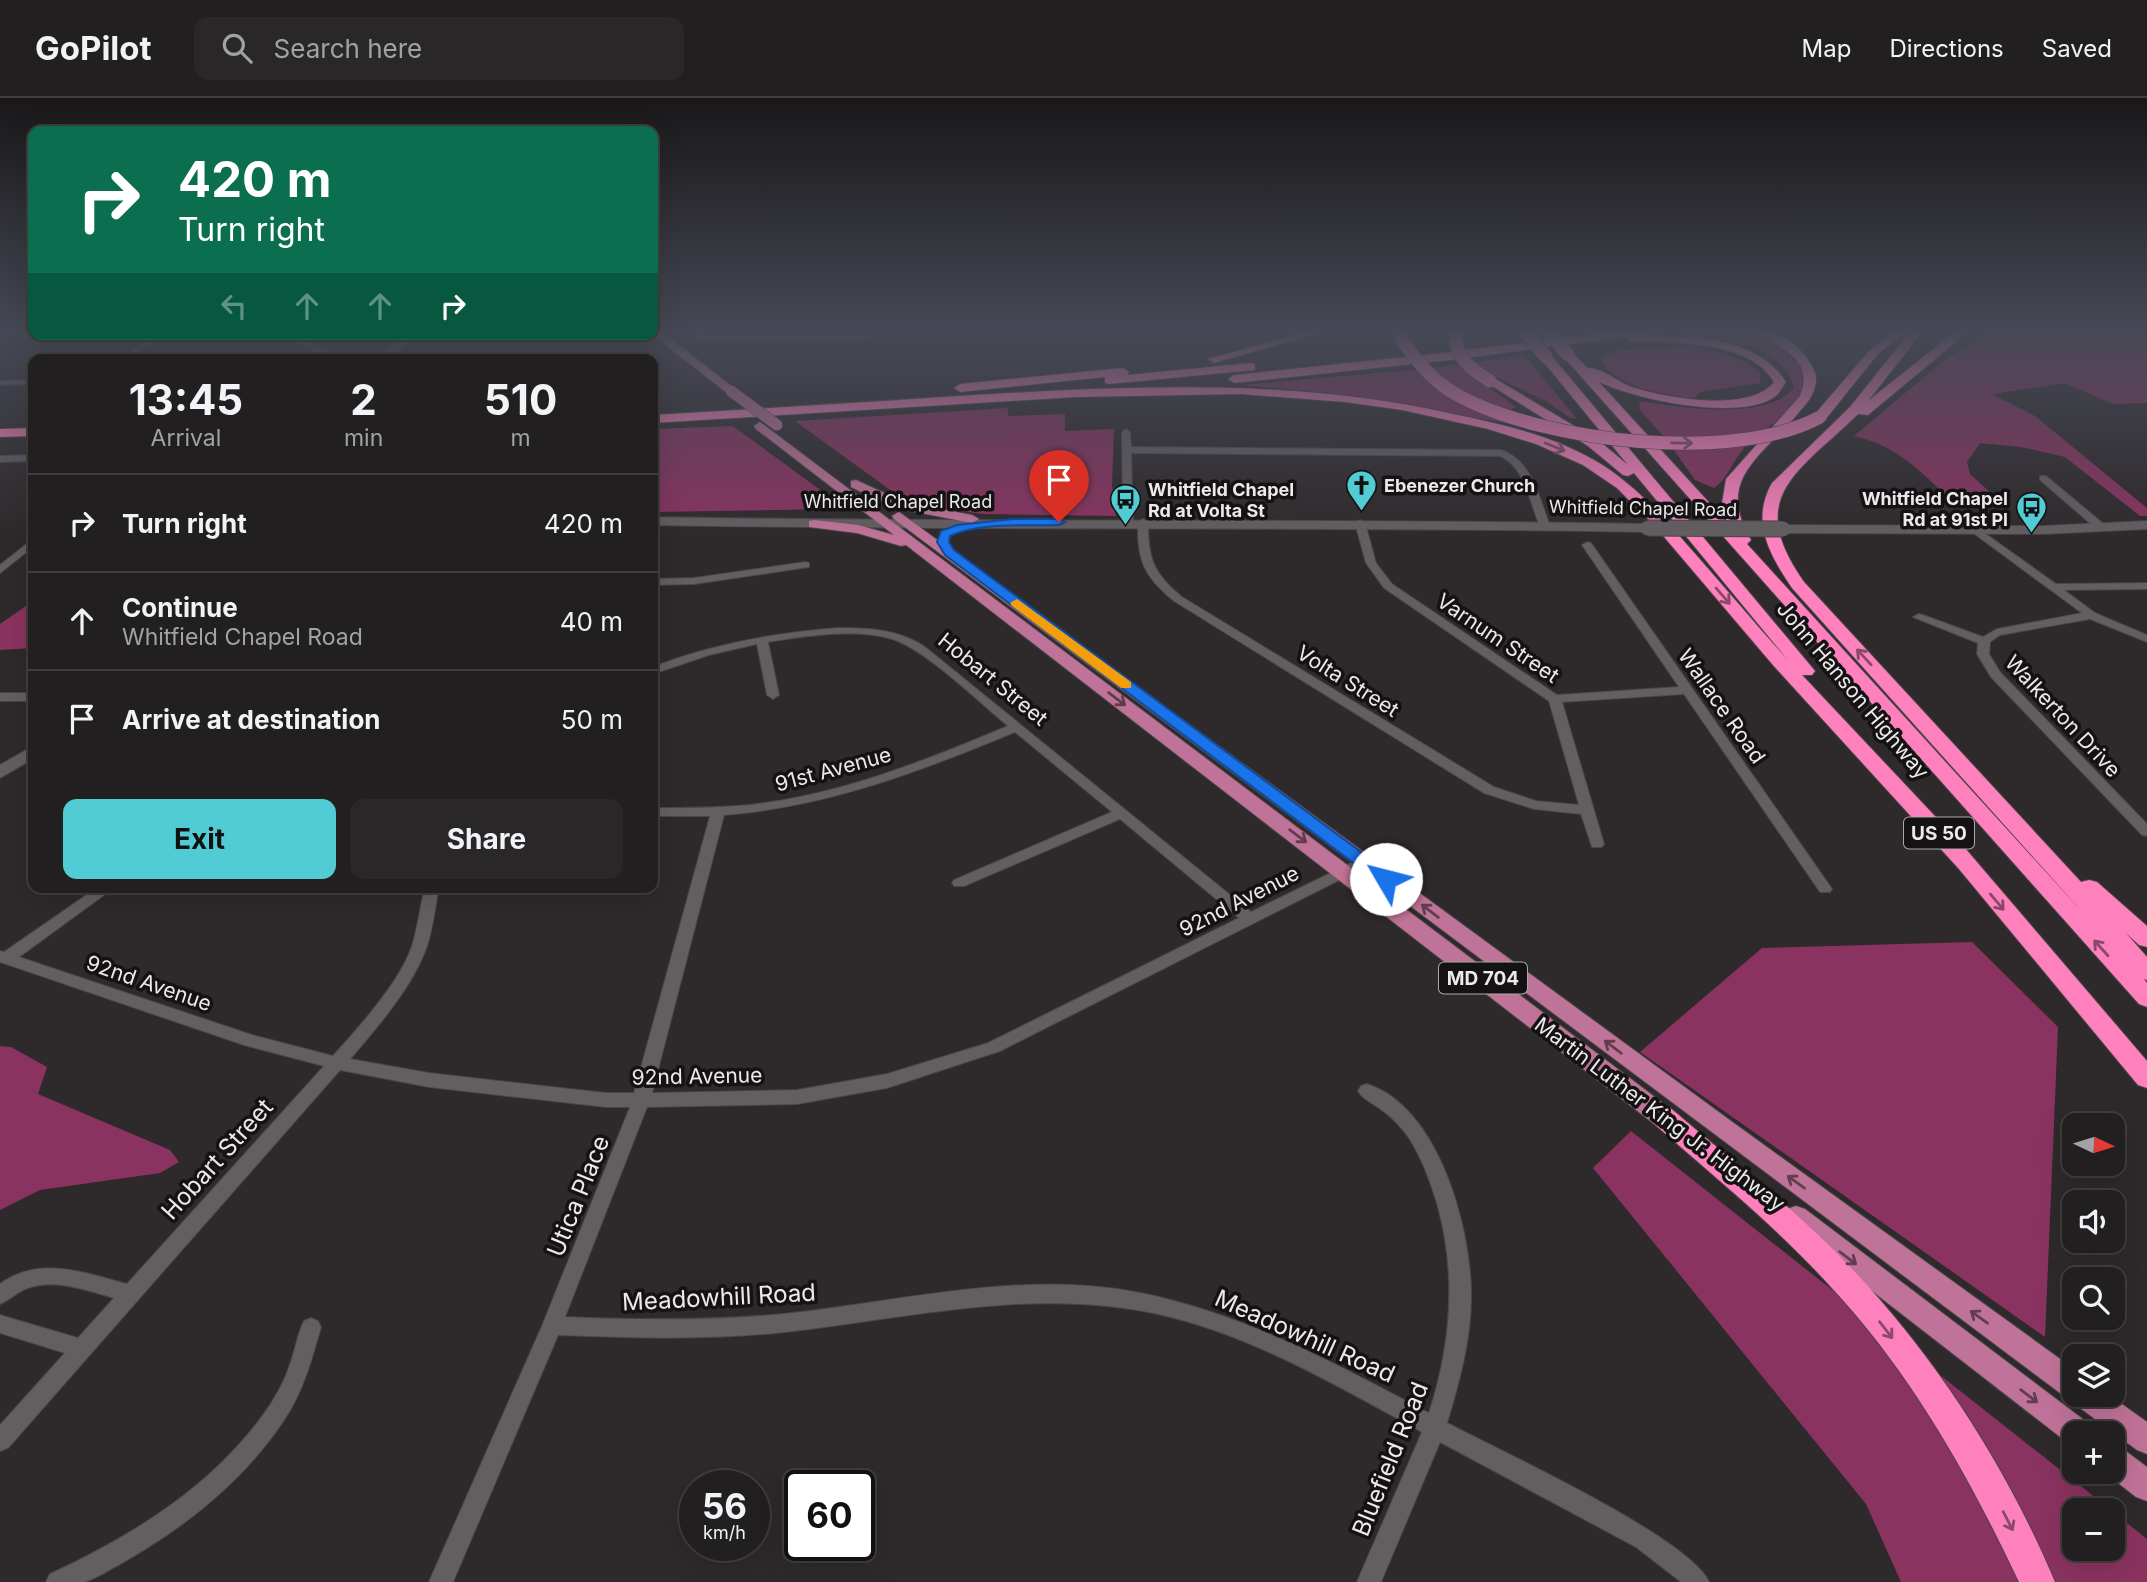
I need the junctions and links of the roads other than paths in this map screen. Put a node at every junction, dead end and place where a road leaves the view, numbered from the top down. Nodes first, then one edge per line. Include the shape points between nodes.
1 (727, 400) edge
2 (744, 400) edge
3 (806, 400) edge
4 (959, 400) edge
5 (1359, 400) edge
6 (1473, 400) edge
7 (1522, 400) edge
8 (1582, 400) edge
9 (1614, 400) edge
10 (1673, 400) edge
11 (1750, 400) edge
12 (1800, 400) edge
13 (1834, 400) edge
14 (1862, 400) edge
15 (1877, 400) edge
16 (658, 408) edge
17 (658, 419) edge
18 (0, 421) edge
19 (28, 421) edge
20 (28, 432) edge
21 (1126, 432) dead end
22 (0, 433) edge
23 (1126, 450) junction
24 (28, 458) edge
25 (0, 459) edge
26 (1801, 461) junction
27 (2043, 478) dead end
28 (856, 484) junction
29 (839, 487) junction
30 (658, 521) edge
31 (816, 521) junction
32 (895, 521) junction
33 (978, 521) junction
34 (1128, 522) junction
35 (1143, 522) junction
36 (1360, 523) junction
37 (2147, 525) edge
38 (1545, 526) junction
39 (2102, 528) junction
40 (1976, 530) junction
41 (1587, 545) dead end
42 (28, 546) edge
43 (944, 557) junction
44 (805, 565) dead end
45 (0, 570) edge
46 (658, 582) edge
47 (1735, 585) junction
48 (2147, 586) edge
49 (2052, 587) junction
50 (2091, 615) junction
51 (1919, 617) dead end
52 (1804, 619) junction
53 (2147, 639) edge
54 (762, 641) junction
55 (1984, 641) junction
56 (658, 669) edge
57 (1688, 690) junction
58 (773, 695) dead end
59 (0, 697) edge
60 (28, 697) edge
61 (1555, 699) junction
62 (1910, 707) junction
63 (1016, 728) junction
64 (28, 755) edge
65 (28, 762) edge
66 (0, 775) edge
67 (1587, 810) junction
68 (658, 812) edge
69 (718, 813) junction
70 (1122, 813) junction
71 (2147, 832) edge
72 (1598, 844) dead end
73 (1965, 863) junction
74 (1354, 867) junction
75 (958, 883) dead end
76 (1825, 889) dead end
77 (99, 893) edge
78 (431, 893) edge
79 (1251, 920) junction
80 (2147, 939) edge
81 (3, 957) edge
82 (2147, 972) edge
83 (2147, 998) edge
84 (337, 1063) junction
85 (2147, 1078) edge
86 (1367, 1091) dead end
87 (641, 1101) junction
88 (1660, 1114) junction
89 (3, 1292) edge
90 (130, 1294) junction
91 (0, 1324) edge
92 (552, 1326) junction
93 (311, 1327) dead end
94 (82, 1349) junction
95 (2062, 1377) edge
96 (2102, 1407) edge
97 (2062, 1421) edge
98 (1435, 1427) junction
99 (2147, 1440) edge
100 (0, 1441) edge
101 (2125, 1469) edge
102 (2147, 1486) edge
103 (58, 1582) edge
104 (441, 1582) edge
105 (1369, 1582) edge
106 (1697, 1582) edge
107 (2037, 1582) edge

1 - 29 main road, Martin Luther King Jr. Highway / MD 704
2 - 28 main road, Martin Luther King Jr. Highway / MD 704, bridge
3 - 16 highway
4 - 17 highway
5 -> 73 highway via 1432,412 1541,441 1588,462 1622,485
6 -> 13 highway, bridge via 1513,417 1587,435 1668,443 1777,435 1820,417
7 - 47 highway, bridge via 1608,455
8 - 47 highway, John Hanson Highway / US 50, bridge
9 - 52 highway, John Hanson Highway / US 50
10 - 11 highway via 1711,404
12 - 52 highway via 1738,470 1730,488 1729,509 1749,550
14 - 26 highway
15 - 26 highway
18 - 19 highway
20 - 22 highway
21 - 23 street
23 - 34 street
23 - 38 street via 1510,455 1518,462
24 - 25 street
62 -> 26 highway via 1798,585 1775,550 1768,518 1772,496
27 - 39 street
28 - 32 main road, Martin Luther King Jr. Highway / MD 704
28 - 33 main road via 900,505
29 - 31 main road via 851,502 850,509
29 - 32 main road, Martin Luther King Jr. Highway / MD 704
30 - 31 street, Whitfield Chapel Road
31 - 32 street, Whitfield Chapel Road
31 - 43 main road via 885,536
32 - 33 street, Whitfield Chapel Road
32 - 43 main road, Martin Luther King Jr. Highway / MD 704
33 - 34 street, Whitfield Chapel Road
33 - 43 main road via 945,534
34 - 35 street, Whitfield Chapel Road
35 - 36 street, Whitfield Chapel Road
35 - 67 street, Volta Street via 1145,564 1178,599 1489,790 1534,805
36 - 38 street, Whitfield Chapel Road
36 - 61 street, Varnum Street via 1371,563 1388,586
37 - 39 street, Whitfield Chapel Road
38 - 40 street, Whitfield Chapel Road, bridge
39 - 40 street, Whitfield Chapel Road
40 - 49 street
41 - 57 street, Wallace Road
42 - 45 street
43 - 74 main road, Martin Luther King Jr. Highway / MD 704
44 - 46 street
47 - 73 highway, John Hanson Highway / US 50
48 - 49 street
49 - 50 street
50 - 53 street
50 - 55 street, Walkerton Drive via 2008,629
51 - 55 street
83 -> 52 highway, John Hanson Highway / US 50
54 - 56 street, Hobart Street via 699,654
54 - 58 street
54 - 63 street, Hobart Street via 836,631 899,638 927,653
55 - 71 street, Walkerton Drive via 1983,654 1995,674
57 - 61 street
57 - 76 street, Wallace Road
59 - 60 street
61 - 67 street, Varnum Street
62 - 80 highway via 2041,841
62 - 82 highway
63 - 69 street, 91st Avenue via 855,789
63 - 70 street, Hobart Street
64 - 66 street
65 - 66 street
67 - 72 street, Varnum Street
68 - 69 street, 91st Avenue
69 - 87 street, Utica Place
70 - 75 street
70 - 79 street, Hobart Street
73 -> 85 highway, John Hanson Highway / US 50
74 - 79 street, 92nd Avenue
74 - 88 main road, Martin Luther King Jr. Highway / MD 704
95 -> 74 main road, Martin Luther King Jr. Highway / MD 704
77 - 81 street
78 - 84 street, Hobart Street via 423,936 405,975
79 - 87 street, 92nd Avenue via 1022,1035 920,1072 797,1097
81 - 84 street, 92nd Avenue via 250,1041
84 - 87 street, 92nd Avenue via 469,1086
84 - 90 street, Hobart Street
86 - 98 street, Bluefield Road via 1397,1110 1422,1143 1454,1229 1462,1319
87 - 92 street, Utica Place
88 -> 97 main road, Martin Luther King Jr. Highway / MD 704
88 -> 107 highway via 1800,1238 1874,1315 1932,1391 1975,1460
89 - 90 street via 25,1279 47,1275
90 - 94 street, Hobart Street
91 - 94 street
92 - 98 street, Meadowhill Road via 718,1327 807,1320 977,1296 1094,1296 1159,1305 1240,1330 1327,1369
92 - 104 street, Utica Place
93 - 103 street via 292,1386 256,1441 230,1470 170,1521
94 - 100 street, Hobart Street
96 - 99 main road
98 - 105 street, Bluefield Road
98 - 106 street, Meadowhill Road via 1644,1539
101 - 102 main road

